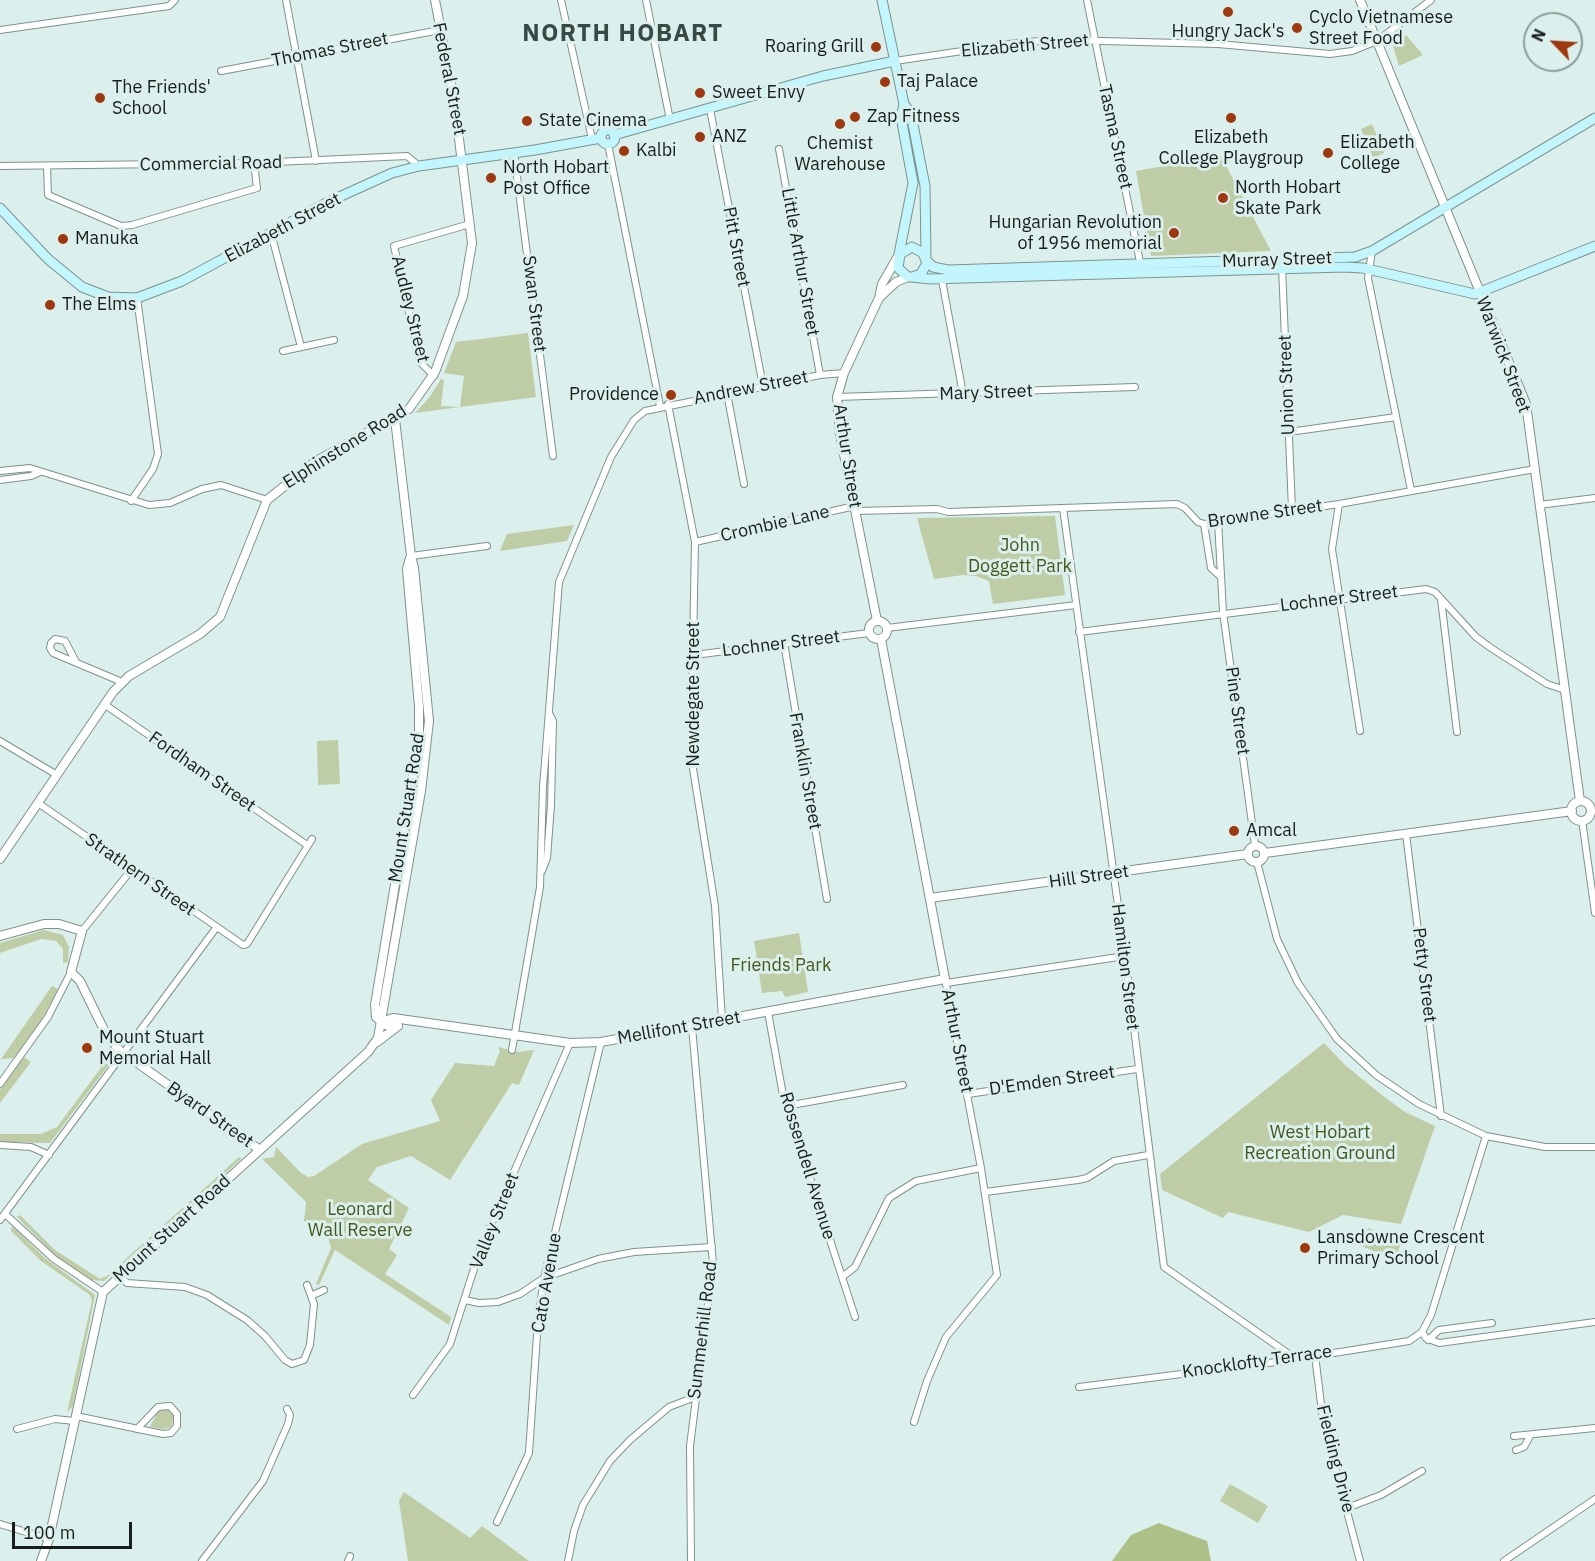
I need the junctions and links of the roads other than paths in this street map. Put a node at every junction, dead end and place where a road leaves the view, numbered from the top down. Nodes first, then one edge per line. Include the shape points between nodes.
1 (286, 0) edge
2 (435, 0) edge
3 (561, 0) edge
4 (646, 0) edge
5 (882, 0) edge
6 (1087, 0) edge
7 (1360, 0) edge
8 (1431, 0) edge
9 (174, 2) edge
10 (0, 30) edge
11 (440, 30) junction
12 (1095, 40) junction
13 (1377, 41) junction
14 (297, 56) junction
15 (895, 61) junction
16 (221, 71) dead end
17 (904, 104) junction
18 (710, 109) junction
19 (1595, 118) edge
20 (670, 120) junction
21 (600, 140) junction
22 (779, 149) dead end
23 (514, 153) junction
24 (463, 159) junction
25 (316, 161) junction
26 (254, 164) junction
27 (0, 166) edge
28 (419, 166) junction
29 (47, 167) junction
30 (0, 208) edge
31 (1445, 208) junction
32 (470, 224) junction
33 (271, 233) junction
34 (1595, 246) edge
35 (1372, 251) junction
36 (898, 257) junction
37 (926, 258) junction
38 (1282, 264) junction
39 (1142, 269) junction
40 (1368, 269) junction
41 (910, 277) junction
42 (942, 280) junction
43 (1479, 293) junction
44 (137, 298) junction
45 (879, 298) junction
46 (334, 340) dead end
47 (302, 347) junction
48 (283, 351) dead end
49 (844, 373) junction
50 (820, 375) junction
51 (434, 376) junction
52 (763, 386) junction
53 (1135, 387) dead end
54 (727, 393) junction
55 (963, 394) junction
56 (837, 397) junction
57 (668, 404) junction
58 (660, 406) junction
59 (1396, 417) junction
60 (395, 419) junction
61 (1289, 432) junction
62 (553, 456) dead end
63 (1535, 469) junction
64 (0, 471) edge
65 (40, 472) junction
66 (0, 480) edge
67 (744, 484) dead end
68 (1411, 490) junction
69 (1595, 498) edge
70 (267, 500) junction
71 (131, 501) junction
72 (1339, 504) junction
73 (1539, 506) junction
74 (1063, 508) junction
75 (856, 509) junction
76 (1292, 510) junction
77 (1218, 521) junction
78 (1204, 524) junction
79 (695, 542) junction
80 (487, 546) dead end
81 (411, 556) junction
82 (1220, 576) junction
83 (1441, 598) junction
84 (1339, 601) junction
85 (1076, 605) junction
86 (1223, 612) junction
87 (877, 621) junction
88 (887, 628) junction
89 (1079, 632) junction
90 (869, 633) junction
91 (881, 639) junction
92 (784, 644) junction
93 (694, 656) junction
94 (76, 662) junction
95 (122, 682) junction
96 (1565, 690) junction
97 (104, 704) junction
98 (1360, 731) dead end
99 (1457, 732) dead end
100 (0, 741) edge
101 (57, 775) junction
102 (1580, 801) junction
103 (38, 803) junction
104 (1593, 810) edge
105 (1572, 811) junction
106 (1582, 820) junction
107 (1406, 834) junction
108 (1256, 845) junction
109 (1265, 853) junction
110 (1248, 854) junction
111 (0, 859) edge
112 (1257, 862) junction
113 (132, 869) junction
114 (1113, 874) junction
115 (930, 898) junction
116 (827, 899) dead end
117 (1595, 913) edge
118 (216, 928) junction
119 (82, 931) junction
120 (0, 936) edge
121 (243, 945) joint
122 (1125, 956) junction
123 (71, 972) junction
124 (946, 981) junction
125 (768, 1012) junction
126 (722, 1020) junction
127 (381, 1022) junction
128 (411, 1022) junction
129 (397, 1026) junction
130 (692, 1027) junction
131 (515, 1034) junction
132 (570, 1042) junction
133 (601, 1042) junction
134 (374, 1045) junction
135 (512, 1050) dead end
136 (123, 1054) junction
137 (1137, 1069) junction
138 (0, 1084) edge
139 (903, 1086) dead end
140 (968, 1094) junction
141 (786, 1106) junction
142 (1441, 1116) junction
143 (1486, 1136) junction
144 (0, 1145) edge
145 (1595, 1148) edge
146 (260, 1150) junction
147 (49, 1155) junction
148 (1148, 1155) junction
149 (981, 1168) junction
150 (985, 1192) junction
151 (5, 1214) junction
152 (0, 1220) edge
153 (712, 1247) junction
154 (119, 1276) junction
155 (842, 1277) junction
156 (544, 1278) junction
157 (307, 1285) dead end
158 (324, 1290) dead end
159 (103, 1292) junction
160 (313, 1295) junction
161 (465, 1300) junction
162 (855, 1317) dead end
163 (1492, 1323) dead end
164 (1595, 1323) edge
165 (1422, 1332) junction
166 (1428, 1340) junction
167 (1315, 1355) junction
168 (1296, 1359) junction
169 (1079, 1387) dead end
170 (413, 1395) dead end
171 (695, 1397) junction
172 (287, 1409) dead end
173 (75, 1419) junction
174 (914, 1422) dead end
175 (1595, 1428) edge
176 (17, 1429) dead end
177 (137, 1429) junction
178 (1514, 1436) dead end
179 (1530, 1436) junction
180 (1516, 1450) dead end
181 (1422, 1471) dead end
182 (1595, 1499) edge
183 (1592, 1506) edge
184 (1347, 1508) junction
185 (496, 1522) dead end
186 (0, 1524) edge
187 (48, 1539) junction
188 (41, 1561) edge
189 (202, 1561) edge
190 (568, 1561) edge
191 (691, 1561) edge
192 (1360, 1561) edge
193 (1504, 1561) edge

1 - 14 street
2 - 11 street, Federal Street
3 - 21 street
4 - 20 street
5 - 15 main road
6 - 12 street, Tasma Street
7 - 13 street, Warwick Street
8 - 13 street, Elizabeth Street
9 - 10 street
11 - 14 street, Thomas Street
11 - 24 street, Federal Street
12 - 13 street, Elizabeth Street via 1218,44 1330,54
12 - 15 street, Elizabeth Street via 1023,42
12 - 39 street, Tasma Street
13 - 31 street, Warwick Street
14 - 16 street, Thomas Street
14 - 25 street
15 - 17 main road
15 - 18 main road, Elizabeth Street via 823,76
17 - 36 main road via 901,117 913,183
17 - 37 main road via 911,114 925,186
18 - 20 main road, Elizabeth Street
18 - 52 street, Pitt Street
19 - 31 main road, Murray Street
20 - 21 main road, Elizabeth Street via 614,135 607,130
21 - 23 main road, Elizabeth Street
21 - 58 street
22 - 50 street, Little Arthur Street
23 - 24 main road, Elizabeth Street
23 - 62 street, Swan Street
24 - 28 main road, Elizabeth Street
24 - 32 street, Elphinstone Road
25 - 26 street, Commercial Road
25 - 28 street, Commercial Road via 407,156
26 - 29 street, Commercial Road
26 - 29 street via 257,188 121,226 48,195
27 - 29 street, Commercial Road
28 - 33 main road, Elizabeth Street via 392,173
30 - 44 main road, Elizabeth Street via 48,259 82,287 108,297
31 - 35 main road, Murray Street
31 - 43 street, Warwick Street
32 - 51 street, Elphinstone Road via 470,259 463,296
32 - 51 street, Audley Street via 394,246 420,362
33 - 44 main road, Elizabeth Street via 182,281
33 - 47 street
34 - 43 main road
35 - 38 main road, Murray Street via 1348,258
35 - 40 street
36 - 37 main road via 903,250 912,248
36 - 41 main road via 900,272
36 - 45 street, Arthur Street via 882,284
37 - 39 main road, Murray Street via 933,267 948,270
37 - 41 main road via 923,272
38 - 39 main road, Murray Street
38 - 40 main road, Murray Street
38 - 61 street, Union Street
39 - 42 main road, Murray Street
40 - 43 main road, Murray Street via 1460,292
40 - 59 street
41 - 42 main road, Murray Street
41 - 45 street, Arthur Street via 898,280
42 - 55 street
43 - 63 street, Warwick Street via 1526,404
44 - 71 street via 158,454 153,469
45 - 49 street, Arthur Street
46 - 47 street
47 - 48 street
49 - 50 street, Andrew Street
49 - 56 street, Arthur Street
50 - 52 street, Andrew Street
51 - 60 street, Elphinstone Road via 420,397
52 - 54 street, Andrew Street
53 - 55 street, Mary Street
54 - 57 street, Andrew Street
54 - 67 street
55 - 56 street, Mary Street
56 - 75 street, Arthur Street
57 - 58 street, Andrew Street
57 - 79 street, Newdegate Street
58 - 131 street, Andrew Street via 645,411 622,437 559,582 541,874
59 - 61 street
59 - 68 street
60 - 70 street, Elphinstone Road via 316,461
60 - 81 street, Mount Stuart Road
61 - 76 street, Union Street
63 - 68 street, Browne Street
63 - 73 street, Warwick Street
64 - 65 street via 30,468
65 - 66 street
65 - 71 street
68 - 72 street, Browne Street
69 - 73 street
70 - 71 street via 221,485 163,505
70 - 95 street, Elphinstone Road via 220,617
72 - 76 street, Browne Street
72 - 84 street via 1332,549
73 - 96 street, Warwick Street
74 - 75 street, Browne Street
74 - 78 street, Browne Street via 1177,504
74 - 85 street, Hamilton Street
75 - 79 street, Crombie Lane
75 - 87 street, Arthur Street
76 - 77 street, Browne Street
77 - 78 street, Browne Street
77 - 82 street, Pine Street
78 - 82 street, Pine Street via 1211,568
79 - 93 street, Newdegate Street
80 - 81 street
81 - 127 street, Mount Stuart Road via 406,569 420,707 419,740 376,996 376,1017
82 - 86 street, Pine Street
83 - 84 street, Lochner Street via 1426,589
83 - 96 street via 1476,637 1547,684
83 - 99 street
84 - 86 street, Lochner Street
84 - 98 street
85 - 88 street
85 - 89 street, Hamilton Street
86 - 89 street, Lochner Street
86 - 108 street, Pine Street
87 - 88 street
87 - 90 street via 870,625
88 - 91 street
89 - 114 street, Hamilton Street
90 - 91 street
90 - 92 street, Lochner Street
91 - 115 street, Arthur Street
92 - 93 street, Lochner Street
92 - 116 street, Franklin Street
93 - 126 street, Newdegate Street via 691,756 716,906
94 - 94 street via 53,653 51,643 55,639 65,641
94 - 95 street
95 - 97 street, Elphinstone Road
96 - 102 street, Warwick Street
97 - 101 street, Elphinstone Road
97 - 121 street, Fordham Street via 300,839 310,842
100 - 101 street
101 - 103 street, Elphinstone Road
102 - 104 street
102 - 105 street
103 - 111 street, Elphinstone Road
103 - 113 street, Strathern Street
104 - 106 street
105 - 106 street via 1575,818
105 - 107 street
106 - 117 street
107 - 109 street
107 - 142 street, Petty Street
108 - 109 street
108 - 110 street
109 - 112 street
110 - 112 street
110 - 114 street, Hill Street
112 - 142 street via 1277,939 1320,1018 1350,1053 1376,1075
113 - 118 street, Strathern Street
113 - 119 street
114 - 115 street, Hill Street
114 - 122 street, Hamilton Street
115 - 124 street, Arthur Street
118 - 121 street, Strathern Street
118 - 136 street
119 - 120 street via 54,923
119 - 123 street
122 - 124 street
122 - 137 street, Hamilton Street
123 - 136 street, Byard Street via 80,981 105,1032
123 - 138 street via 48,1017
124 - 125 street, Mellifont Street
124 - 140 street, Arthur Street
125 - 126 street, Mellifont Street
125 - 141 street, Rossendell Avenue
126 - 130 street, Mellifont Street
127 - 128 street, Mellifont Street via 393,1018
127 - 129 street, Mellifont Street
127 - 134 street, Mount Stuart Road
128 - 129 street, Mellifont Street
128 - 131 street, Mellifont Street
129 - 134 street, Mellifont Street
130 - 133 street, Mellifont Street
130 - 153 street, Summerhill Road
131 - 132 street, Mellifont Street
131 - 135 street, Andrew Street
132 - 133 street, Mellifont Street
132 - 161 street, Valley Street via 480,1250
133 - 156 street, Cato Avenue
134 - 146 street, Mount Stuart Road
136 - 146 street, Byard Street
136 - 147 street
137 - 140 street, D'Emden Street
137 - 148 street, Hamilton Street
139 - 141 street
140 - 149 street, Arthur Street
141 - 155 street, Rossendell Avenue
142 - 143 street
143 - 145 street via 1545,1147
143 - 165 street via 1431,1315
144 - 147 street via 31,1147
146 - 154 street, Mount Stuart Road
147 - 151 street
148 - 150 street via 1104,1164 1087,1178
148 - 168 street, Hamilton Street via 1164,1267
149 - 150 street, Arthur Street
149 - 155 street via 916,1181 889,1198 855,1267
150 - 174 street, Arthur Street via 997,1275 946,1337
151 - 152 street
151 - 159 street via 54,1259
153 - 156 street via 616,1255
153 - 171 street, Summerhill Road
154 - 159 street, Mount Stuart Road
154 - 160 street via 128,1283 185,1287 207,1295 247,1320 292,1364 308,1354
155 - 162 street, Rossendell Avenue
156 - 161 street via 520,1294 498,1302
156 - 185 street, Cato Avenue via 529,1453
157 - 160 street
158 - 160 street
159 - 173 street, Mount Stuart Road
161 - 170 street, Valley Street via 450,1344
163 - 166 street via 1439,1330
164 - 166 street via 1439,1343
165 - 166 street
165 - 167 street, Knocklofty Terrace via 1409,1341
167 - 168 street, Knocklofty Terrace
167 - 184 street, Fielding Drive via 1323,1420
168 - 169 street, Knocklofty Terrace
171 - 190 street via 669,1407 610,1461 583,1505
171 - 191 street, Summerhill Road via 689,1458
172 - 189 street via 288,1424 263,1480
173 - 176 street via 55,1419
173 - 177 street
173 - 187 street, Mount Stuart Road
175 - 179 street
177 - 177 street via 157,1407 170,1406 177,1414 177,1426 171,1433
178 - 179 street
179 - 180 street via 1524,1447
181 - 184 street via 1381,1495
182 - 183 street
183 - 193 street
184 - 192 street, Fielding Drive
186 - 187 street
187 - 188 street, Mount Stuart Road

